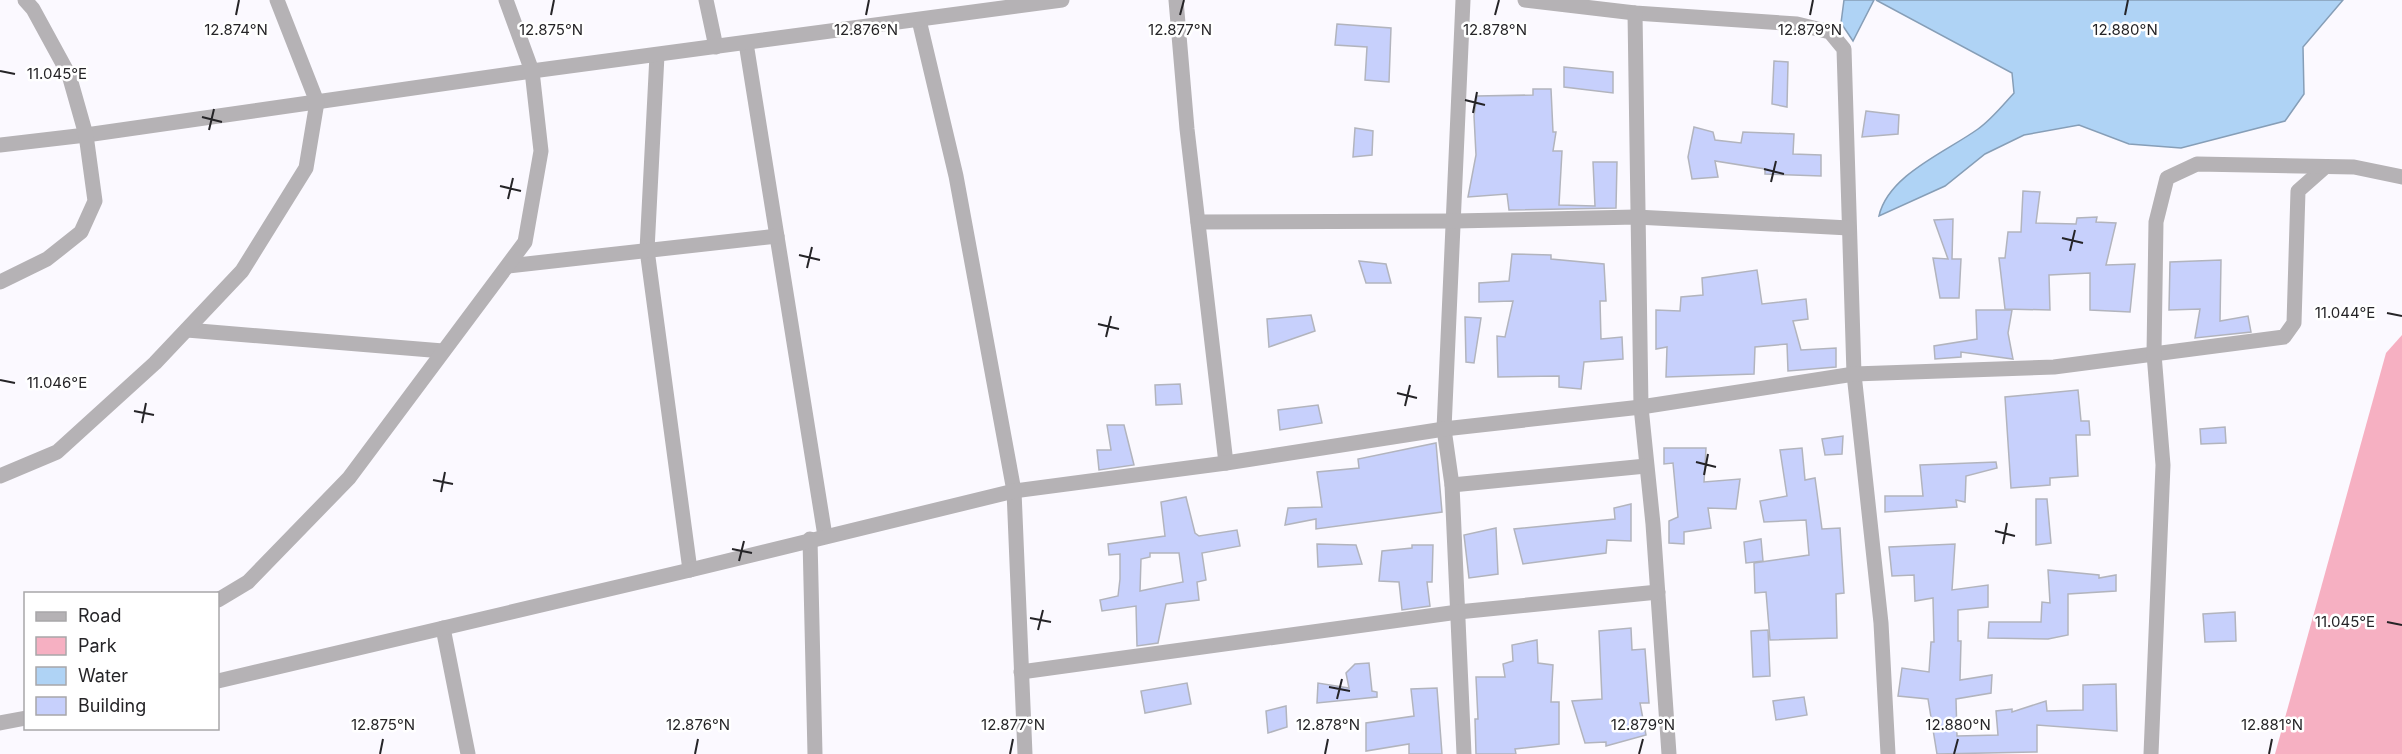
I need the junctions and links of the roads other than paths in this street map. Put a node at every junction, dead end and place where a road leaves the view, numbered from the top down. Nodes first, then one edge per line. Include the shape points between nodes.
1 (25, 0) edge
2 (277, 0) edge
3 (506, 0) edge
4 (706, 0) edge
5 (1062, 0) edge
6 (1176, 0) edge
7 (1463, 0) edge
8 (1525, 0) edge
9 (1635, 13) junction
10 (919, 20) junction
11 (746, 43) junction
12 (716, 47) junction
13 (657, 54) junction
14 (532, 71) junction
15 (317, 102) junction
16 (86, 135) junction
17 (0, 145) edge
18 (2324, 168) junction
19 (2402, 177) edge
20 (1636, 217) junction
21 (1455, 221) junction
22 (1198, 222) junction
23 (1849, 228) junction
24 (777, 236) junction
25 (647, 250) junction
26 (508, 266) junction
27 (0, 282) edge
28 (187, 330) junction
29 (443, 351) junction
30 (2154, 354) junction
31 (1854, 374) junction
32 (1641, 407) junction
33 (1444, 429) junction
34 (1226, 463) junction
35 (1646, 466) junction
36 (0, 476) edge
37 (1452, 485) junction
38 (1014, 491) junction
39 (818, 538) junction
40 (690, 570) junction
41 (1658, 592) junction
42 (219, 599) edge
43 (1458, 612) junction
44 (442, 628) junction
45 (1022, 672) junction
46 (219, 681) edge
47 (24, 718) edge
48 (0, 723) edge
49 (468, 754) edge
50 (815, 754) edge
51 (1025, 754) edge
52 (1464, 754) edge
53 (1669, 754) edge
54 (1888, 754) edge
55 (2151, 754) edge

1 - 16 street via 69,75
2 - 15 street
3 - 14 street
4 - 12 street
5 - 10 street
6 - 22 street
7 - 21 street
8 - 9 street
9 - 20 street
9 - 23 street via 1797,24 1830,32 1844,50
10 - 11 street
10 - 38 street via 956,176
11 - 12 street
11 - 24 street
12 - 13 street
13 - 14 street
13 - 25 street
14 - 15 street
14 - 26 street via 541,151 525,242
15 - 16 street
15 - 28 street via 306,168 242,271
16 - 17 street
16 - 27 street via 95,201 81,232 47,259
18 - 19 street via 2354,167
18 - 30 street via 2298,191 2294,323 2284,337
18 - 30 street via 2197,164 2167,178 2156,222
20 - 21 street
20 - 23 street
20 - 32 street
21 - 22 street
21 - 33 street
22 - 34 street
23 - 31 street
24 - 25 street
24 - 39 street
25 - 26 street
25 - 40 street
26 - 29 street
28 - 29 street
28 - 36 street via 57,452
29 - 42 street via 350,478 248,582
30 - 31 street via 2054,367
30 - 55 street via 2163,465
31 - 32 street
31 - 54 street via 1881,623
32 - 33 street
32 - 35 street
33 - 34 street
33 - 37 street
34 - 38 street
35 - 37 street
35 - 41 street
37 - 43 street
38 - 39 street
38 - 45 street
39 - 40 street
39 - 50 street
40 - 44 street
41 - 43 street
41 - 53 street
43 - 45 street
43 - 52 street
44 - 46 street
44 - 49 street
45 - 51 street
47 - 48 street

